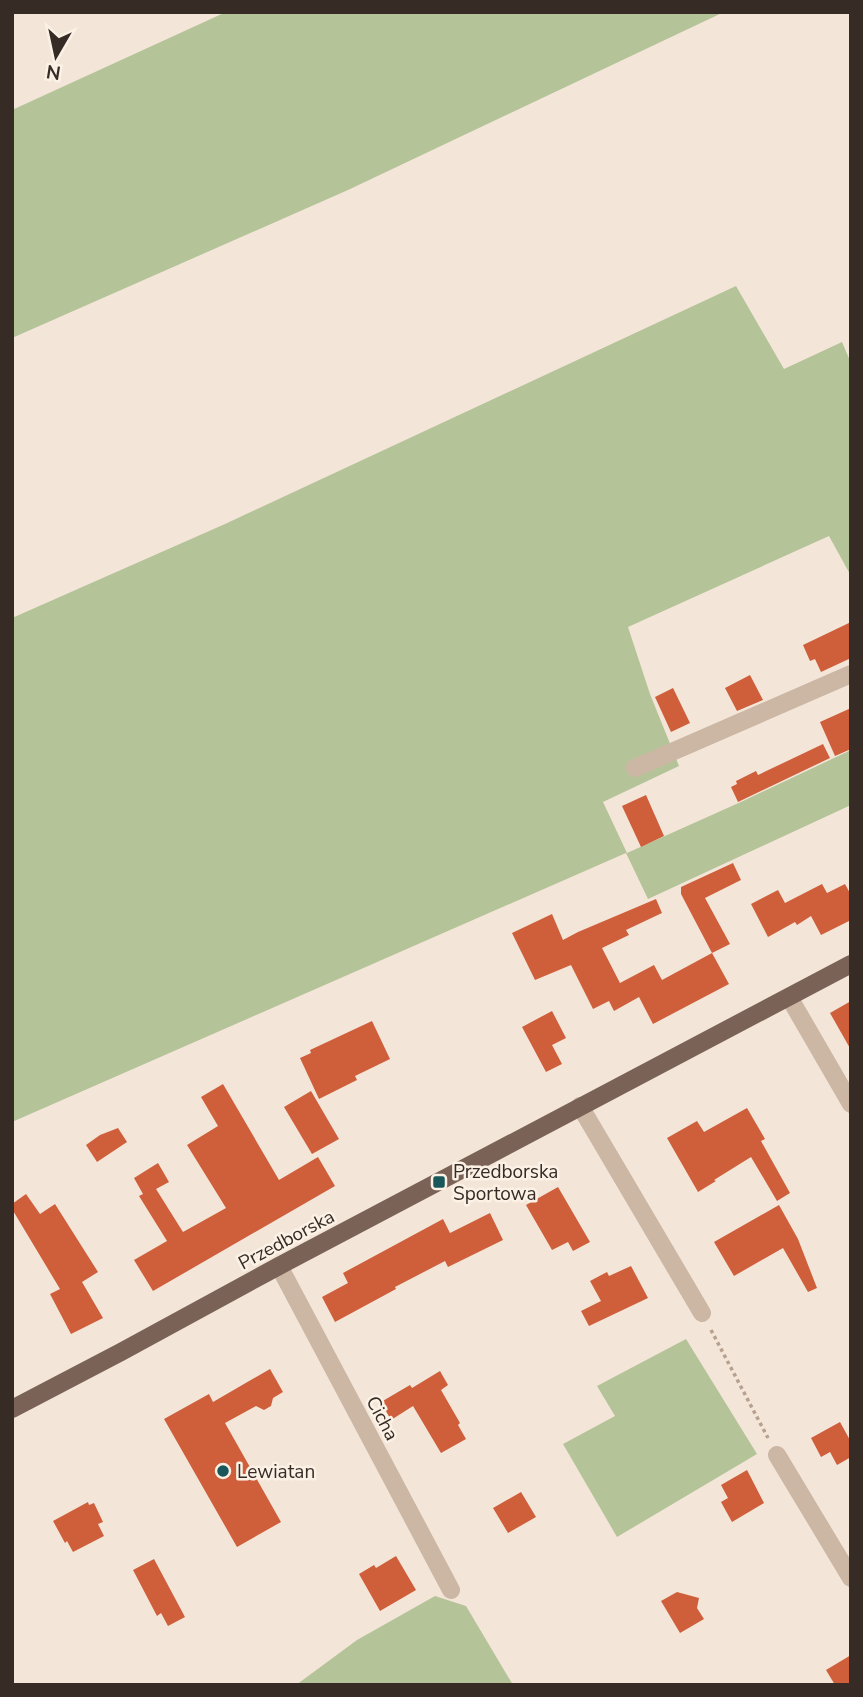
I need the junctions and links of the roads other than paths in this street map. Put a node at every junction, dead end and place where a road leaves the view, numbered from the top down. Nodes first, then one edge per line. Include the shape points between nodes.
1 (851, 674) edge
2 (635, 768) dead end
3 (851, 964) edge
4 (789, 997) junction
5 (851, 1104) edge
6 (580, 1106) junction
7 (278, 1266) junction
8 (702, 1313) road end
9 (12, 1409) edge
10 (777, 1455) road end
11 (851, 1578) edge
12 (451, 1590) dead end

1 - 2 street
3 - 4 main road, Przedborska
4 - 5 street
4 - 6 main road, Przedborska
6 - 7 main road, Przedborska
6 - 8 street
7 - 9 main road, Przedborska
7 - 12 street, Cicha
10 - 11 street

